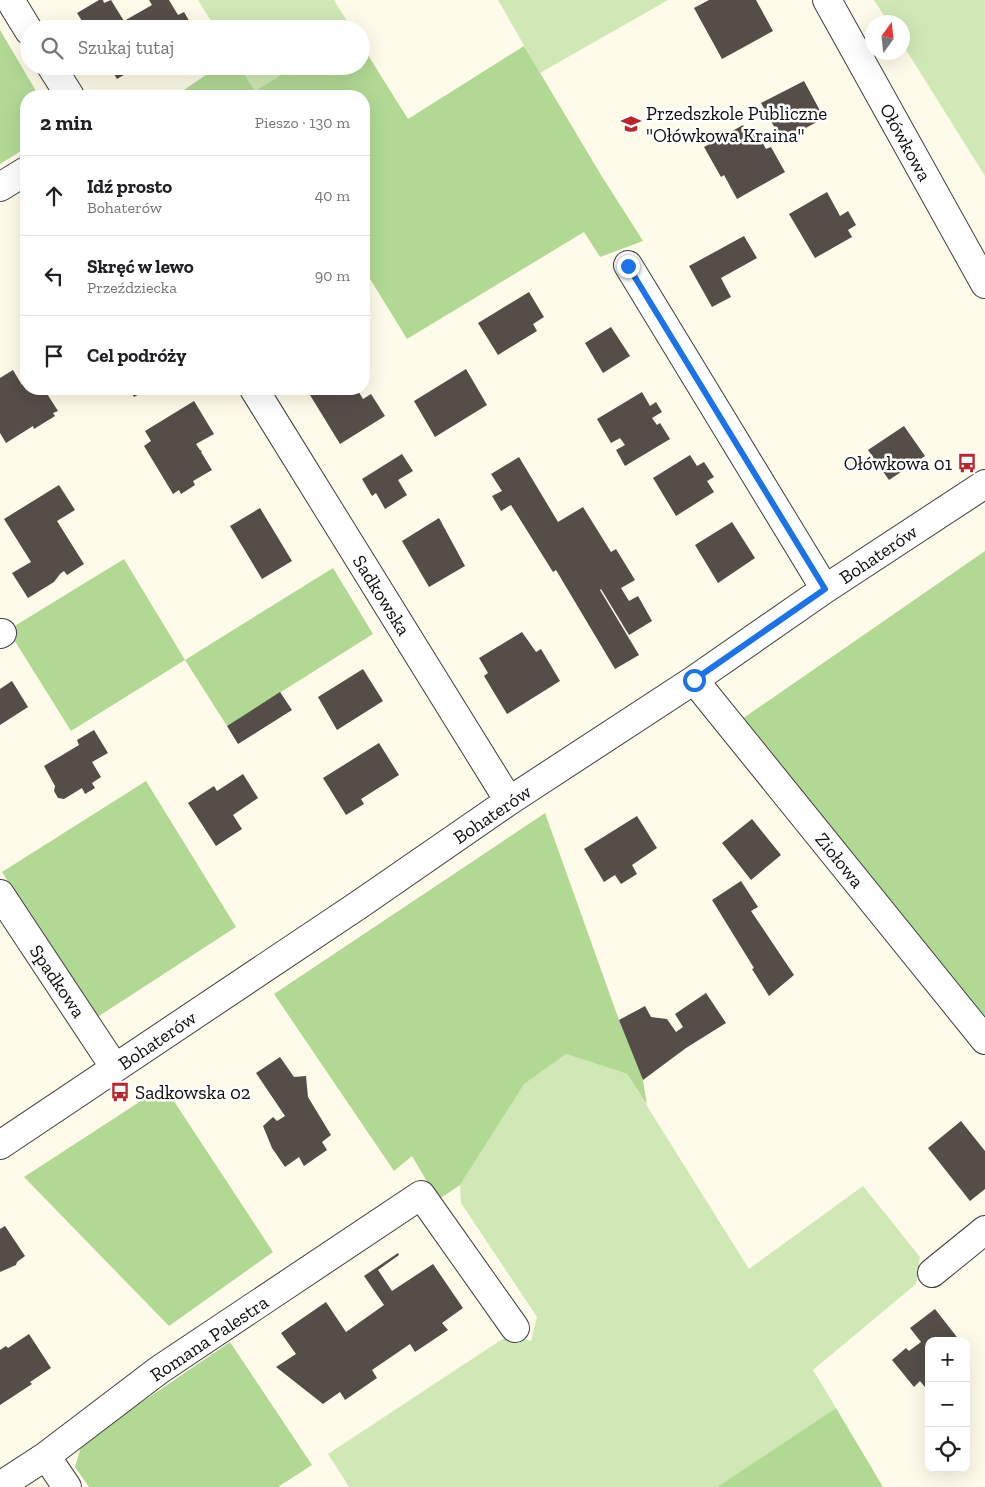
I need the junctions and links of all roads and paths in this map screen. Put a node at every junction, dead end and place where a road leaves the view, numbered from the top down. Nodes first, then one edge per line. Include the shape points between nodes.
1 (10, 0) edge
2 (827, 0) edge
3 (23, 20) edge
4 (57, 75) edge
5 (66, 90) edge
6 (20, 175) edge
7 (0, 187) edge
8 (628, 266) dead end
9 (985, 284) edge
10 (258, 395) edge
11 (985, 484) edge
12 (825, 589) junction
13 (694, 680) junction
14 (509, 801) junction
15 (0, 894) edge
16 (985, 1040) edge
17 (115, 1068) junction
18 (0, 1145) edge
19 (985, 1230) edge
20 (932, 1273) dead end
21 (515, 1328) dead end
22 (46, 1456) junction
23 (0, 1486) edge
24 (67, 1487) edge

1 - 3 street
2 - 9 street, Ołówkowa
4 - 5 street
6 - 7 street
8 - 12 street
10 - 14 street, Sadkowska
11 - 12 street, Bohaterów
12 - 13 street, Bohaterów
13 - 14 street, Bohaterów
13 - 16 street, Ziołowa
14 - 17 street, Bohaterów
15 - 17 street, Spadkowa
17 - 18 street, Bohaterów
19 - 20 street
21 - 22 street, Romana Palestra via 421,1195 159,1370
22 - 23 street, Romana Palestra
22 - 24 street

